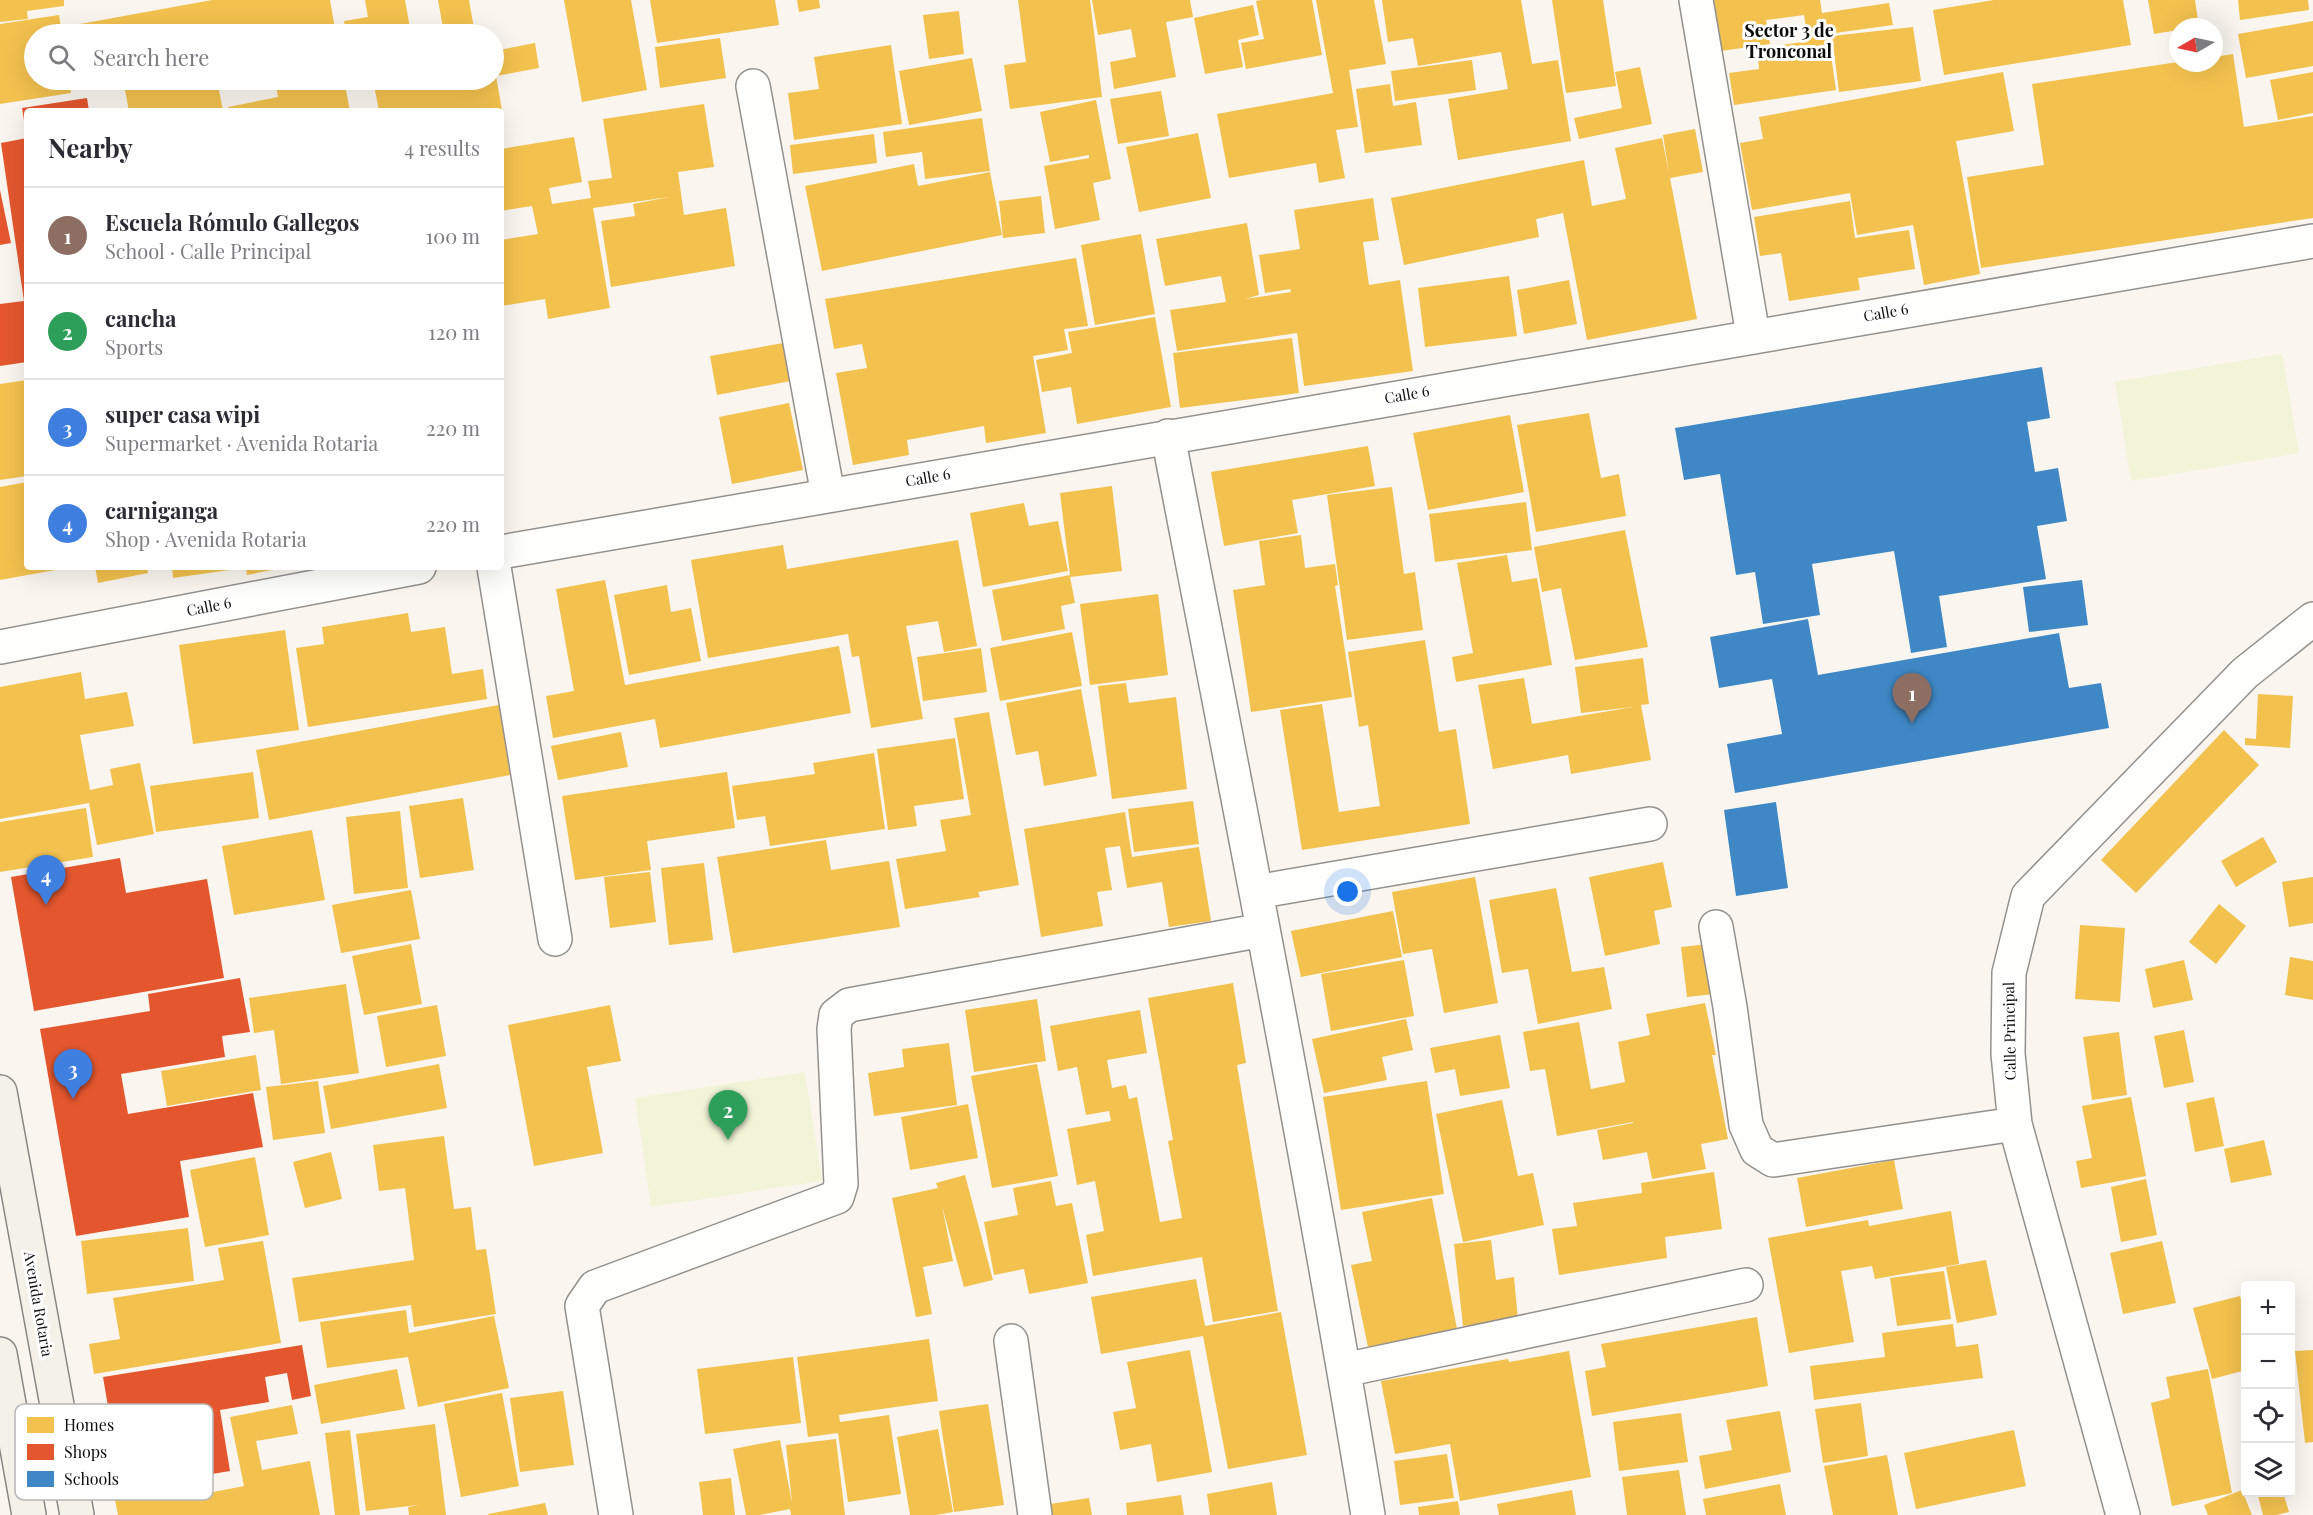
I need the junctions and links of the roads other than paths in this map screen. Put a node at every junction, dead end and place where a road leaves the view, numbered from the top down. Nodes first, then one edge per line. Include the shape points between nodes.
1 (1696, 0) edge
2 (753, 86) dead end
3 (2313, 241) edge
4 (1753, 335) junction
5 (1168, 436) junction
6 (828, 495) junction
7 (504, 551) edge
8 (403, 570) edge
9 (494, 570) edge
10 (2313, 619) edge
11 (0, 646) edge
12 (1650, 824) dead end
13 (1256, 892) junction
14 (1716, 927) dead end
15 (1263, 930) junction
16 (555, 939) dead end
17 (0, 1092) edge
18 (2015, 1124) junction
19 (1746, 1286) dead end
20 (1011, 1341) dead end
21 (0, 1354) edge
22 (1344, 1370) junction
23 (4, 1403) edge
24 (57, 1404) edge
25 (15, 1452) edge
26 (26, 1500) edge
27 (74, 1500) edge
28 (29, 1515) edge
29 (77, 1515) edge
30 (616, 1515) edge
31 (1035, 1515) edge
32 (1368, 1515) edge
33 (2123, 1515) edge

1 - 4 street
2 - 6 street
3 - 4 street, Calle 6
4 - 5 street, Calle 6
5 - 6 street, Calle 6
5 - 13 street
6 - 7 street, Calle 6
8 - 11 street, Calle 6
9 - 16 street
10 - 18 street, Calle Principal via 2245,673 2028,897 2009,973 2008,1054
12 - 13 street
13 - 15 street
14 - 18 street via 1746,1125 1757,1150 1773,1160
15 - 22 street
15 - 30 street via 849,1005 836,1015 841,1184 837,1197 596,1287 582,1306
17 - 24 street, Avenida Rotaria
18 - 33 street, Calle Principal
19 - 22 street
20 - 31 street
21 - 23 street
22 - 32 street
23 - 25 street
26 - 28 street
27 - 29 street, Avenida Rotaria

